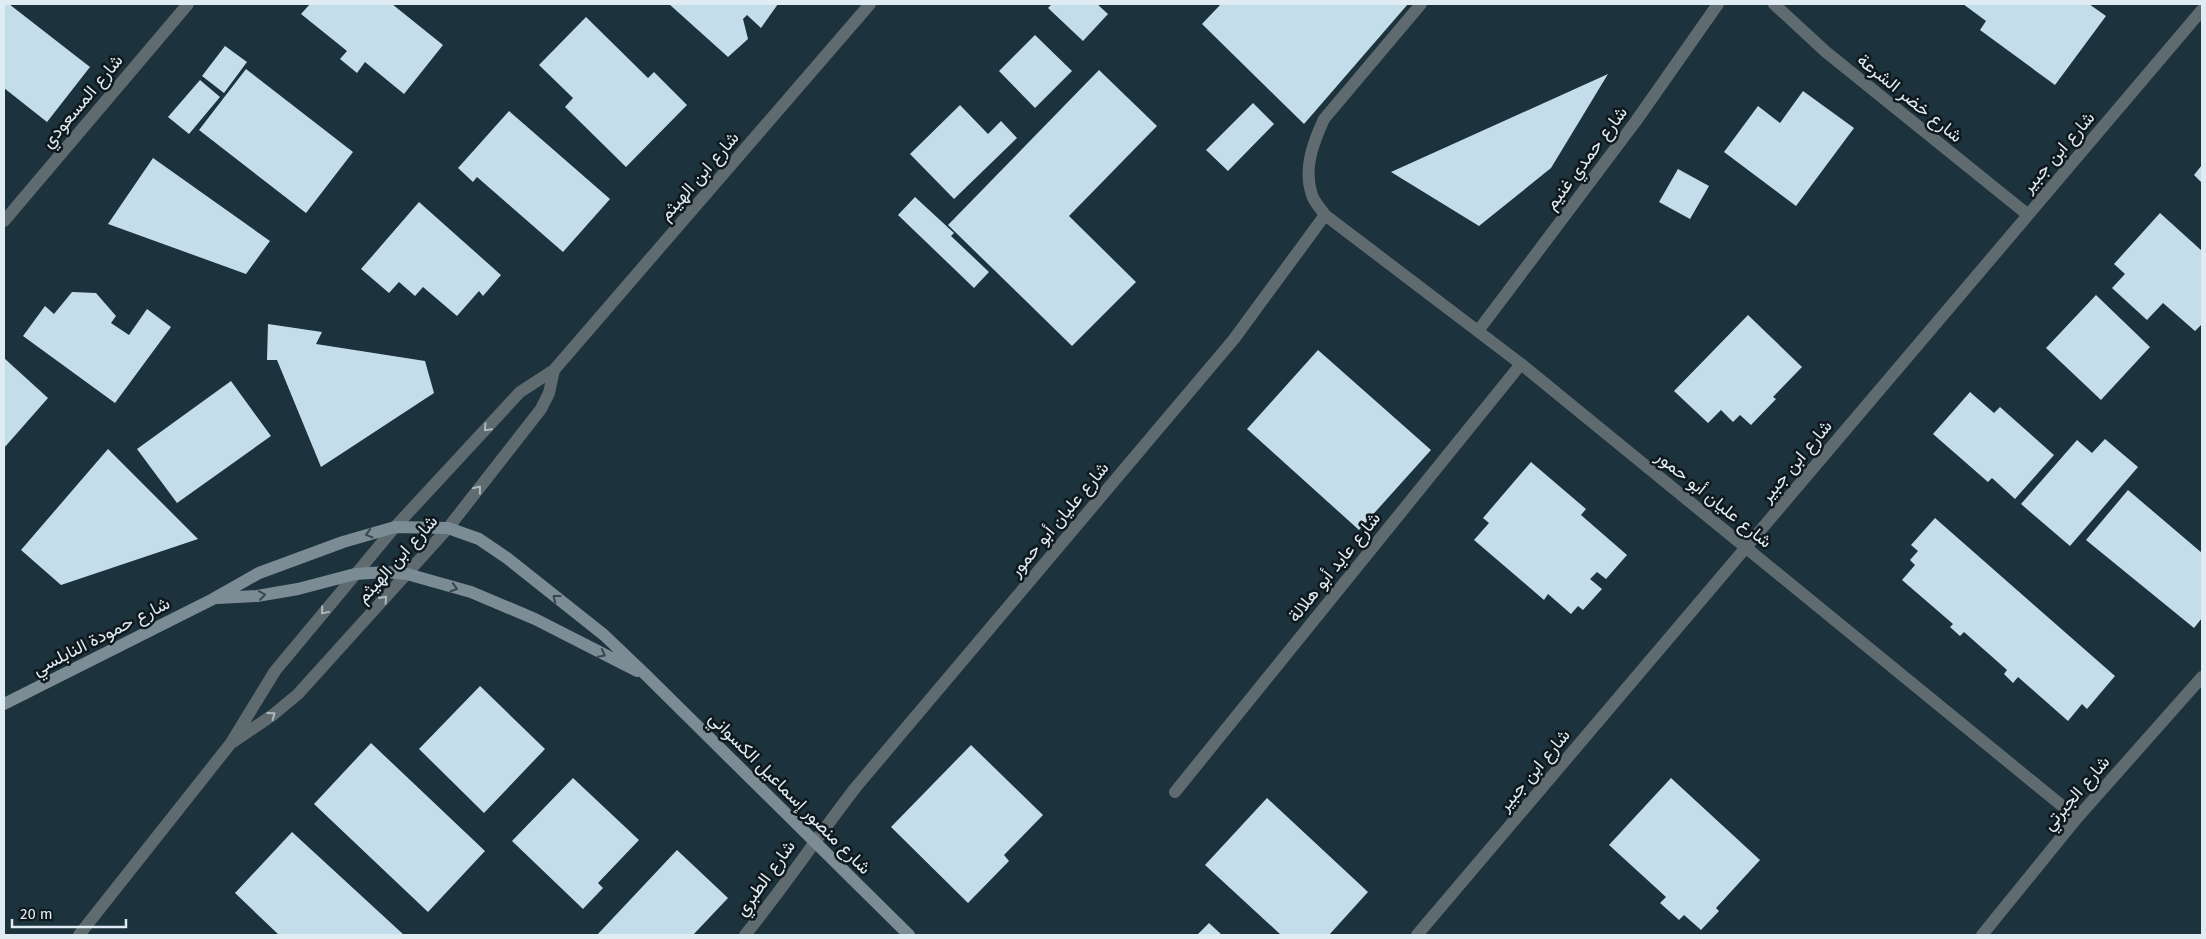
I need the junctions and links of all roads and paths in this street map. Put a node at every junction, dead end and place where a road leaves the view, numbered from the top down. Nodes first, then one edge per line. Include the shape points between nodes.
1 (188, 4) edge
2 (870, 4) edge
3 (1421, 4) edge
4 (1718, 4) edge
5 (1774, 4) edge
6 (2202, 10) edge
7 (2027, 214) junction
8 (1325, 215) junction
9 (4, 221) edge
10 (1478, 331) junction
11 (1520, 364) junction
12 (554, 370) junction
13 (395, 527) junction
14 (448, 528) junction
15 (1746, 548) junction
16 (356, 574) junction
17 (407, 574) junction
18 (213, 598) junction
19 (646, 675) junction
20 (2202, 678) edge
21 (4, 704) edge
22 (231, 743) junction
23 (1175, 792) dead end
24 (2076, 818) junction
25 (814, 841) junction
26 (79, 935) edge
27 (744, 935) edge
28 (909, 935) edge
29 (1417, 935) edge
30 (1982, 935) edge

1 - 9 street, شارع المسعودي
2 - 12 street, شارع ابن الهيثم
3 - 8 street, شارع عليان أبو حمور via 1324,119 1309,162 1309,178 1312,196
4 - 10 street, شارع حمدي غنيم
5 - 7 street, شارع خضر الشرعة via 1826,52
6 - 7 street, شارع ابن جبير
7 - 15 street, شارع ابن جبير
8 - 10 street, شارع عليان أبو حمور
8 - 25 street, شارع عليان أبو حمور via 1234,339 856,786
10 - 11 street, شارع عليان أبو حمور
11 - 15 street, شارع عليان أبو حمور
11 - 23 street, شارع عايد أبو هلالة
12 -> 13 street, شارع ابن الهيثم via 520,392
14 -> 12 street, شارع ابن الهيثم via 541,409 549,393
13 - 14 street, شارع منصور إسماعيل الكسواني
13 - 16 street, شارع ابن الهيثم
13 -> 18 street, شارع حمودة النابلسي via 259,573
14 - 17 street, شارع ابن الهيثم
19 -> 14 street, شارع منصور إسماعيل الكسواني via 604,635 507,558 479,539
15 - 24 street, شارع عليان أبو حمور
15 - 29 street, شارع ابن جبير
16 - 17 street, شارع منصور إسماعيل الكسواني
18 -> 16 street, شارع حمودة النابلسي via 298,590
16 -> 22 street, شارع ابن الهيثم via 275,670
17 -> 19 street, شارع منصور إسماعيل الكسواني via 471,592 526,615
22 -> 17 street, شارع ابن الهيثم via 298,694
18 - 21 street, شارع حمودة النابلسي
19 - 25 street, شارع منصور إسماعيل الكسواني
20 - 24 street, شارع الجبرتي
22 - 26 street, شارع ابن الهيثم
24 - 30 street, شارع الجبرتي
25 - 27 street, شارع الطبري via 779,894
25 - 28 street, شارع منصور إسماعيل الكسواني

